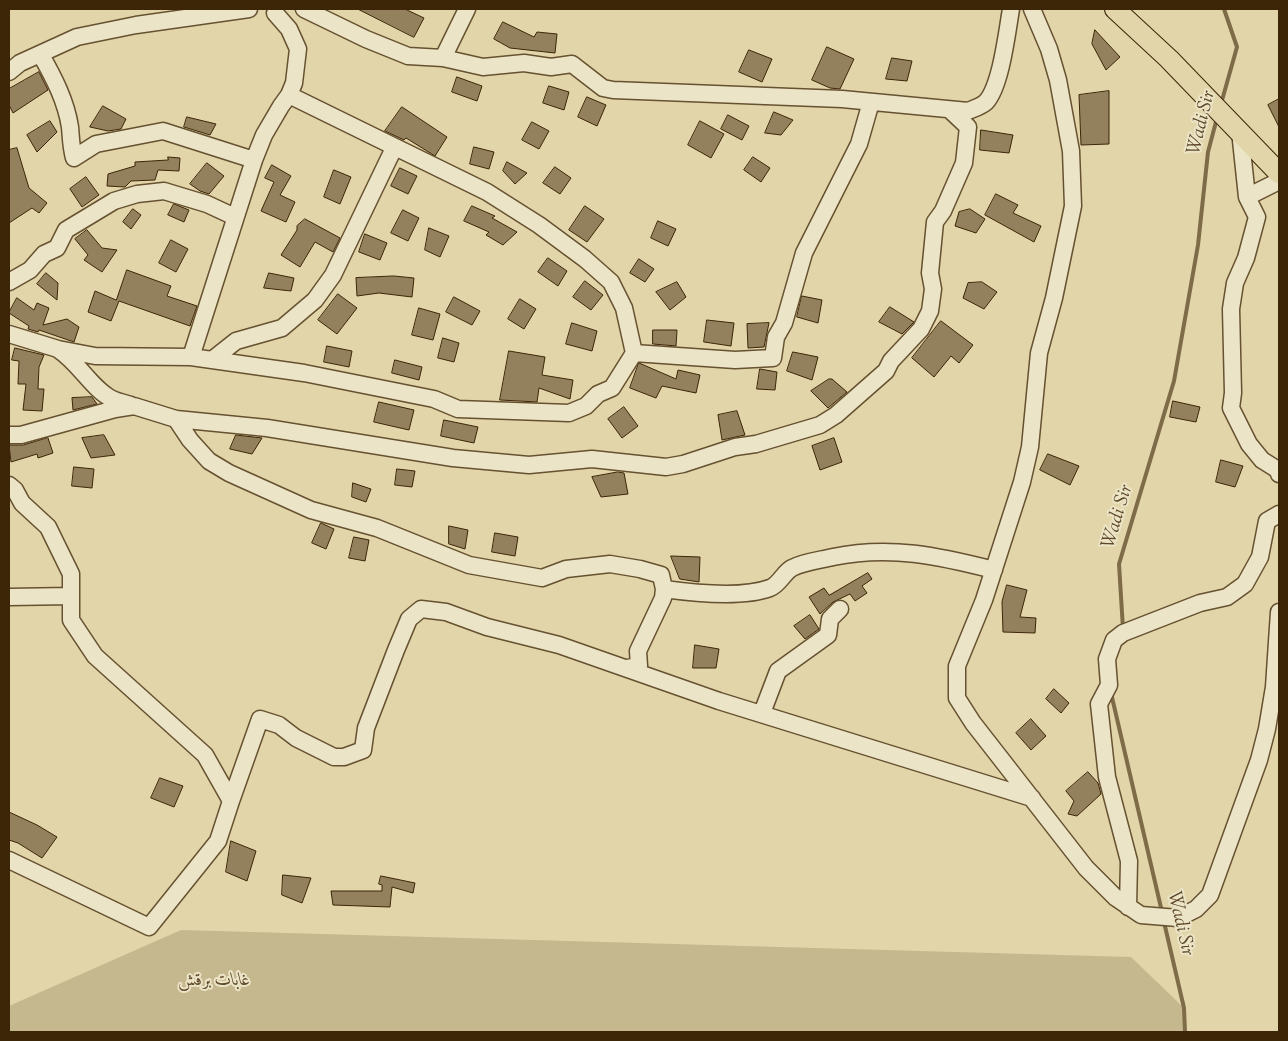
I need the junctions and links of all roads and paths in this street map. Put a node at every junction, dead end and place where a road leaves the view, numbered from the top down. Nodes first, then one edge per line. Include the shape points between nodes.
1 (249, 9) edge
2 (304, 9) edge
3 (467, 9) edge
4 (1011, 9) edge
5 (1032, 9) edge
6 (1115, 9) edge
7 (228, 10) edge
8 (271, 11) edge
9 (338, 24) junction
10 (41, 55) junction
11 (442, 58) junction
12 (9, 72) edge
13 (289, 95) junction
14 (871, 102) junction
15 (951, 111) junction
16 (1240, 131) junction
17 (394, 148) junction
18 (254, 160) junction
19 (1279, 173) edge
20 (1279, 181) edge
21 (1247, 197) junction
22 (235, 217) junction
23 (9, 282) edge
24 (9, 334) edge
25 (58, 349) junction
26 (634, 354) junction
27 (191, 357) junction
28 (212, 360) junction
29 (134, 406) junction
30 (176, 419) junction
31 (9, 434) edge
32 (1279, 474) edge
33 (9, 485) edge
34 (1279, 514) edge
35 (994, 570) junction
36 (664, 589) junction
37 (70, 596) junction
38 (9, 597) edge
39 (840, 609) dead end
40 (1279, 612) edge
41 (627, 668) junction
42 (762, 713) junction
43 (1032, 798) junction
44 (231, 801) junction
45 (9, 860) edge
46 (1128, 907) junction

1 - 7 street
2 - 9 street
3 - 11 street
4 - 15 street via 1001,64 985,103 968,111
5 - 35 street via 1058,80 1071,151 1073,206 1039,353 1030,447
6 - 16 main road
7 - 10 street via 77,37
8 - 9 street
8 - 13 street via 289,29 298,49 294,83
9 - 11 street via 408,56
10 - 12 street
10 - 18 street via 59,86 74,158 96,144 163,131
11 - 14 street via 483,67 572,64 603,88 612,90 842,98
13 - 17 street
13 - 18 street via 264,135
14 - 15 street
14 - 26 street via 859,144 804,253 784,323 776,337 773,358 735,360
15 - 30 street via 968,127 968,149 943,211 935,222 930,311 921,329 886,371 820,425 666,467 592,459 529,465 453,458 267,428
16 - 19 main road
16 - 21 street
17 - 26 street via 509,205 585,259 611,282 624,308
17 - 28 street via 333,275 315,300 282,328 236,341
18 - 22 street
20 - 21 street
21 - 32 street via 1256,217 1246,258 1235,284 1231,309 1234,393 1231,408 1249,444
22 - 23 street via 164,190 138,194 114,201 66,230 57,248 44,254 30,270
22 - 27 street
24 - 25 street
25 - 27 street via 95,356
25 - 29 street via 74,360 112,399
26 - 28 street via 612,388 569,413 458,409 434,399 322,376
27 - 28 street
29 - 30 street
29 - 31 street via 21,435
30 - 36 street via 190,440 217,467 295,504 377,528 462,562 542,578 566,569 610,564 661,575
33 - 37 street via 22,503 48,527 70,574
34 - 46 street via 1267,521 1260,556 1245,584 1227,597 1164,615 1123,632 1114,640 1107,659 1109,684 1099,704 1108,777 1129,861
35 - 36 street via 925,553 876,551 792,568 772,588 693,593
35 - 43 street via 957,666 957,698 972,723
36 - 41 street via 638,651 639,666
37 - 38 street
37 - 44 street via 71,620 95,656 206,755
39 - 42 street via 830,619 828,635 778,671
40 - 46 street via 1274,688 1267,729 1236,828 1210,895 1196,909 1178,918 1141,915
41 - 42 street
41 - 44 street via 446,612 421,608 409,619 396,650 366,728 362,750 334,758 278,725 260,719
42 - 43 street via 941,772
43 - 46 street via 1086,868
44 - 45 street via 218,841 149,927

